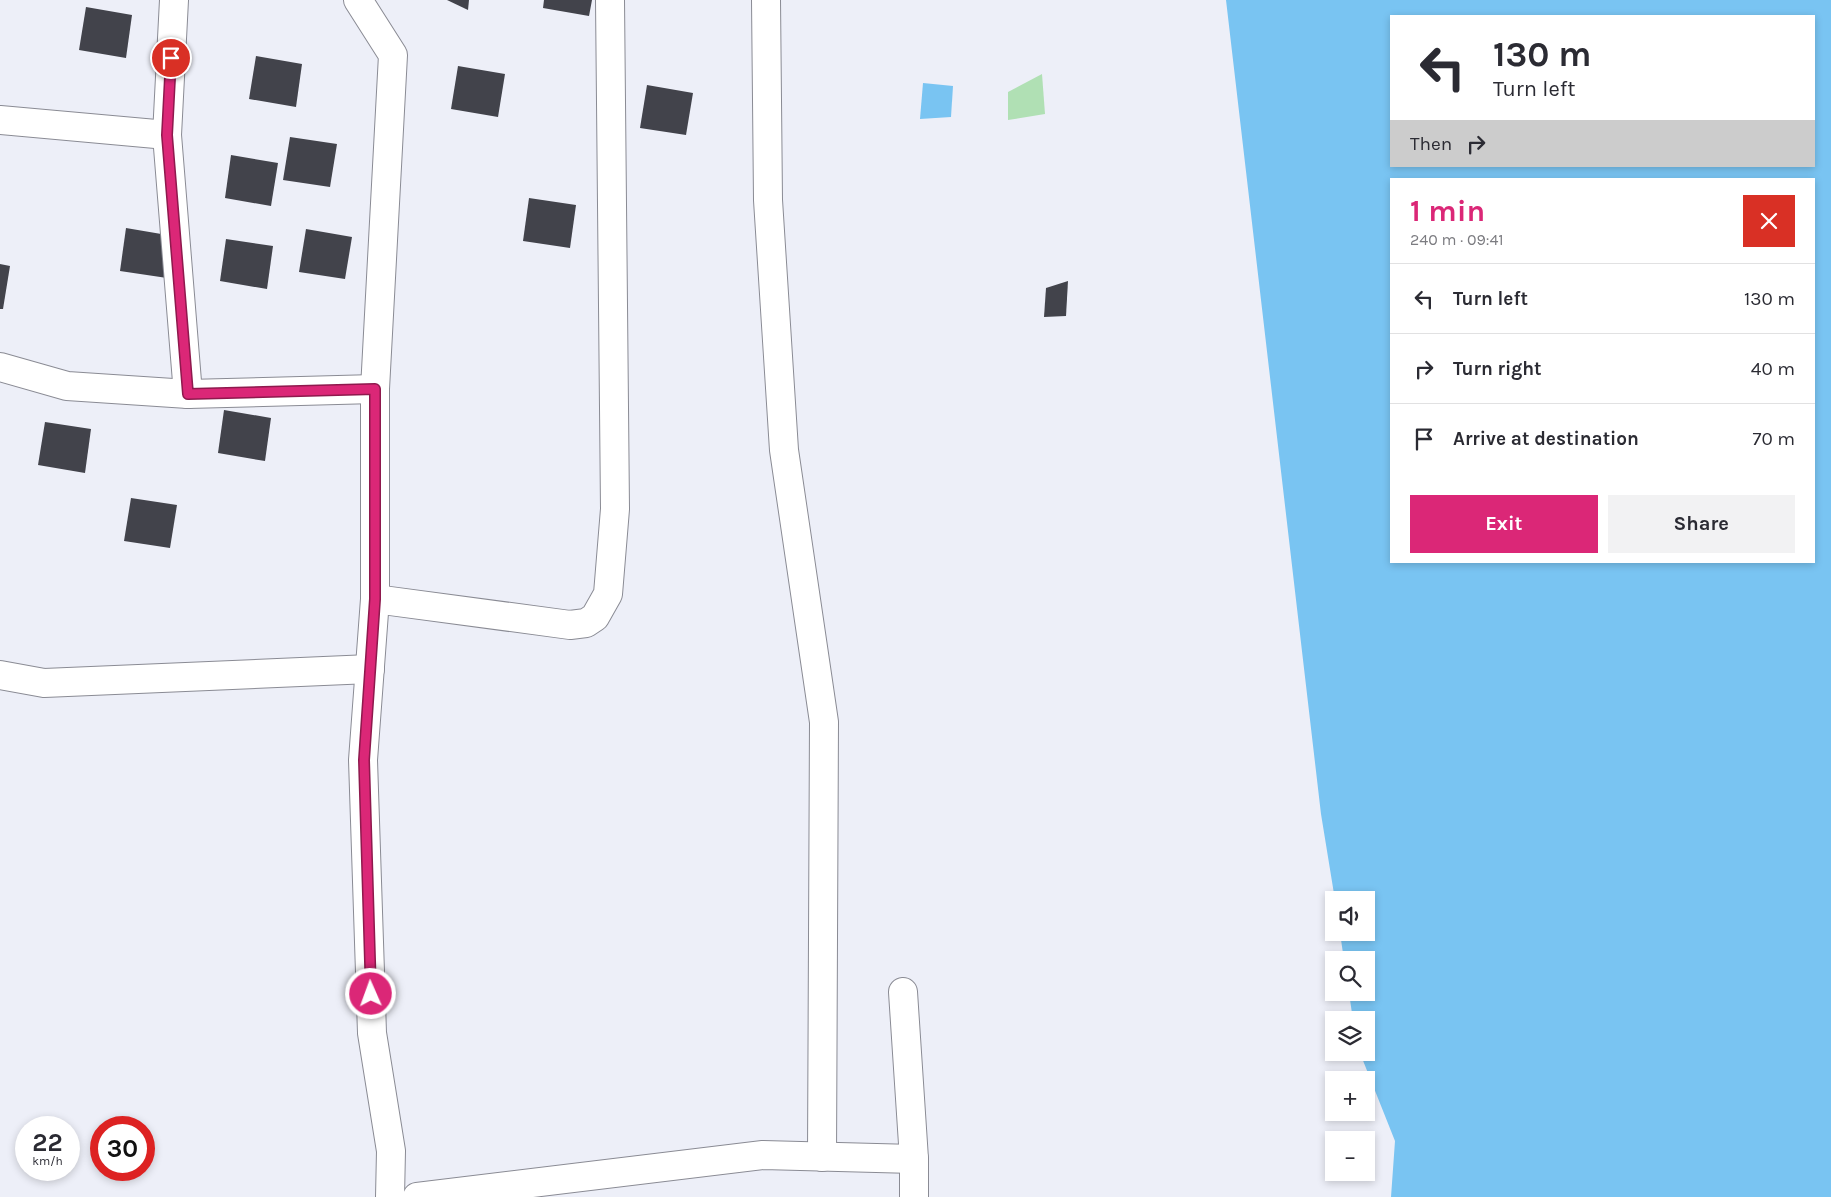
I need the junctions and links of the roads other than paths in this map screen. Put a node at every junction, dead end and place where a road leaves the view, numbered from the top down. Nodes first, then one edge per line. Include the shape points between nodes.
1 (174, 0) edge
2 (358, 0) edge
3 (610, 0) edge
4 (766, 0) edge
5 (0, 120) edge
6 (167, 135) junction
7 (0, 367) edge
8 (375, 389) junction
9 (188, 394) junction
10 (375, 599) junction
11 (370, 669) junction
12 (0, 675) edge
13 (903, 992) dead end
14 (822, 1157) junction
15 (914, 1159) junction
16 (390, 1197) edge
17 (416, 1197) edge
18 (914, 1197) edge

1 - 6 street
2 - 8 street via 393,55
3 - 10 street via 615,509 608,594 595,617 586,623 570,625
4 - 14 street via 768,200 784,450 824,722
5 - 6 street
6 - 9 street
7 - 9 street via 67,386
8 - 9 street
8 - 10 street
10 - 11 street
11 - 12 street via 44,683
11 - 16 street via 364,760 372,1033 390,1151
13 - 15 street
14 - 15 street
14 - 17 street via 763,1156
15 - 18 street

